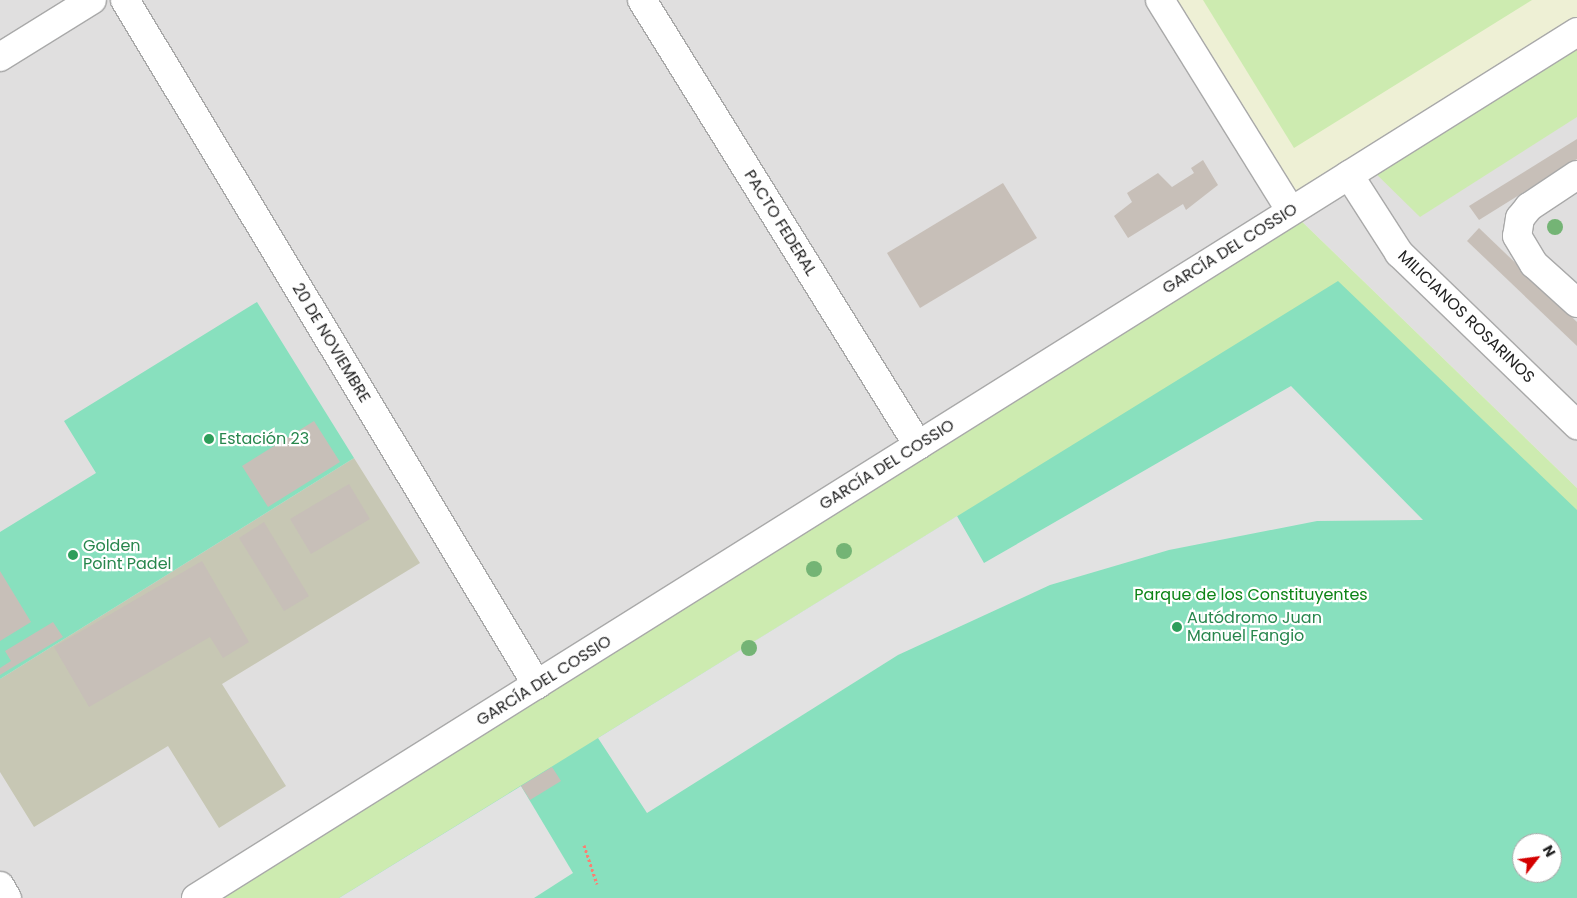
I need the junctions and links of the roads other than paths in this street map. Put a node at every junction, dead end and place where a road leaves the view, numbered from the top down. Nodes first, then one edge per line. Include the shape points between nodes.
1 (92, 0) edge
2 (125, 0) edge
3 (642, 0) edge
4 (1160, 0) edge
5 (1577, 32) edge
6 (0, 57) edge
7 (1349, 175) junction
8 (1573, 185) edge
9 (1291, 211) junction
10 (1577, 304) edge
11 (1577, 425) edge
12 (918, 445) junction
13 (537, 685) junction
14 (0, 886) edge
15 (8, 898) edge
16 (196, 898) edge

1 - 6 street
2 - 13 street, 20 DE NOVIEMBRE
3 - 12 street, PACTO FEDERAL
4 - 9 street
5 - 7 street, GARCÍA DEL COSSIO
7 - 9 street, GARCÍA DEL COSSIO
7 - 11 street, MILICIANOS ROSARINOS via 1399,253
8 - 10 street via 1529,207 1520,218 1517,236 1534,264
9 - 12 street, GARCÍA DEL COSSIO
12 - 13 street, GARCÍA DEL COSSIO
13 - 16 street, GARCÍA DEL COSSIO
14 - 15 street

